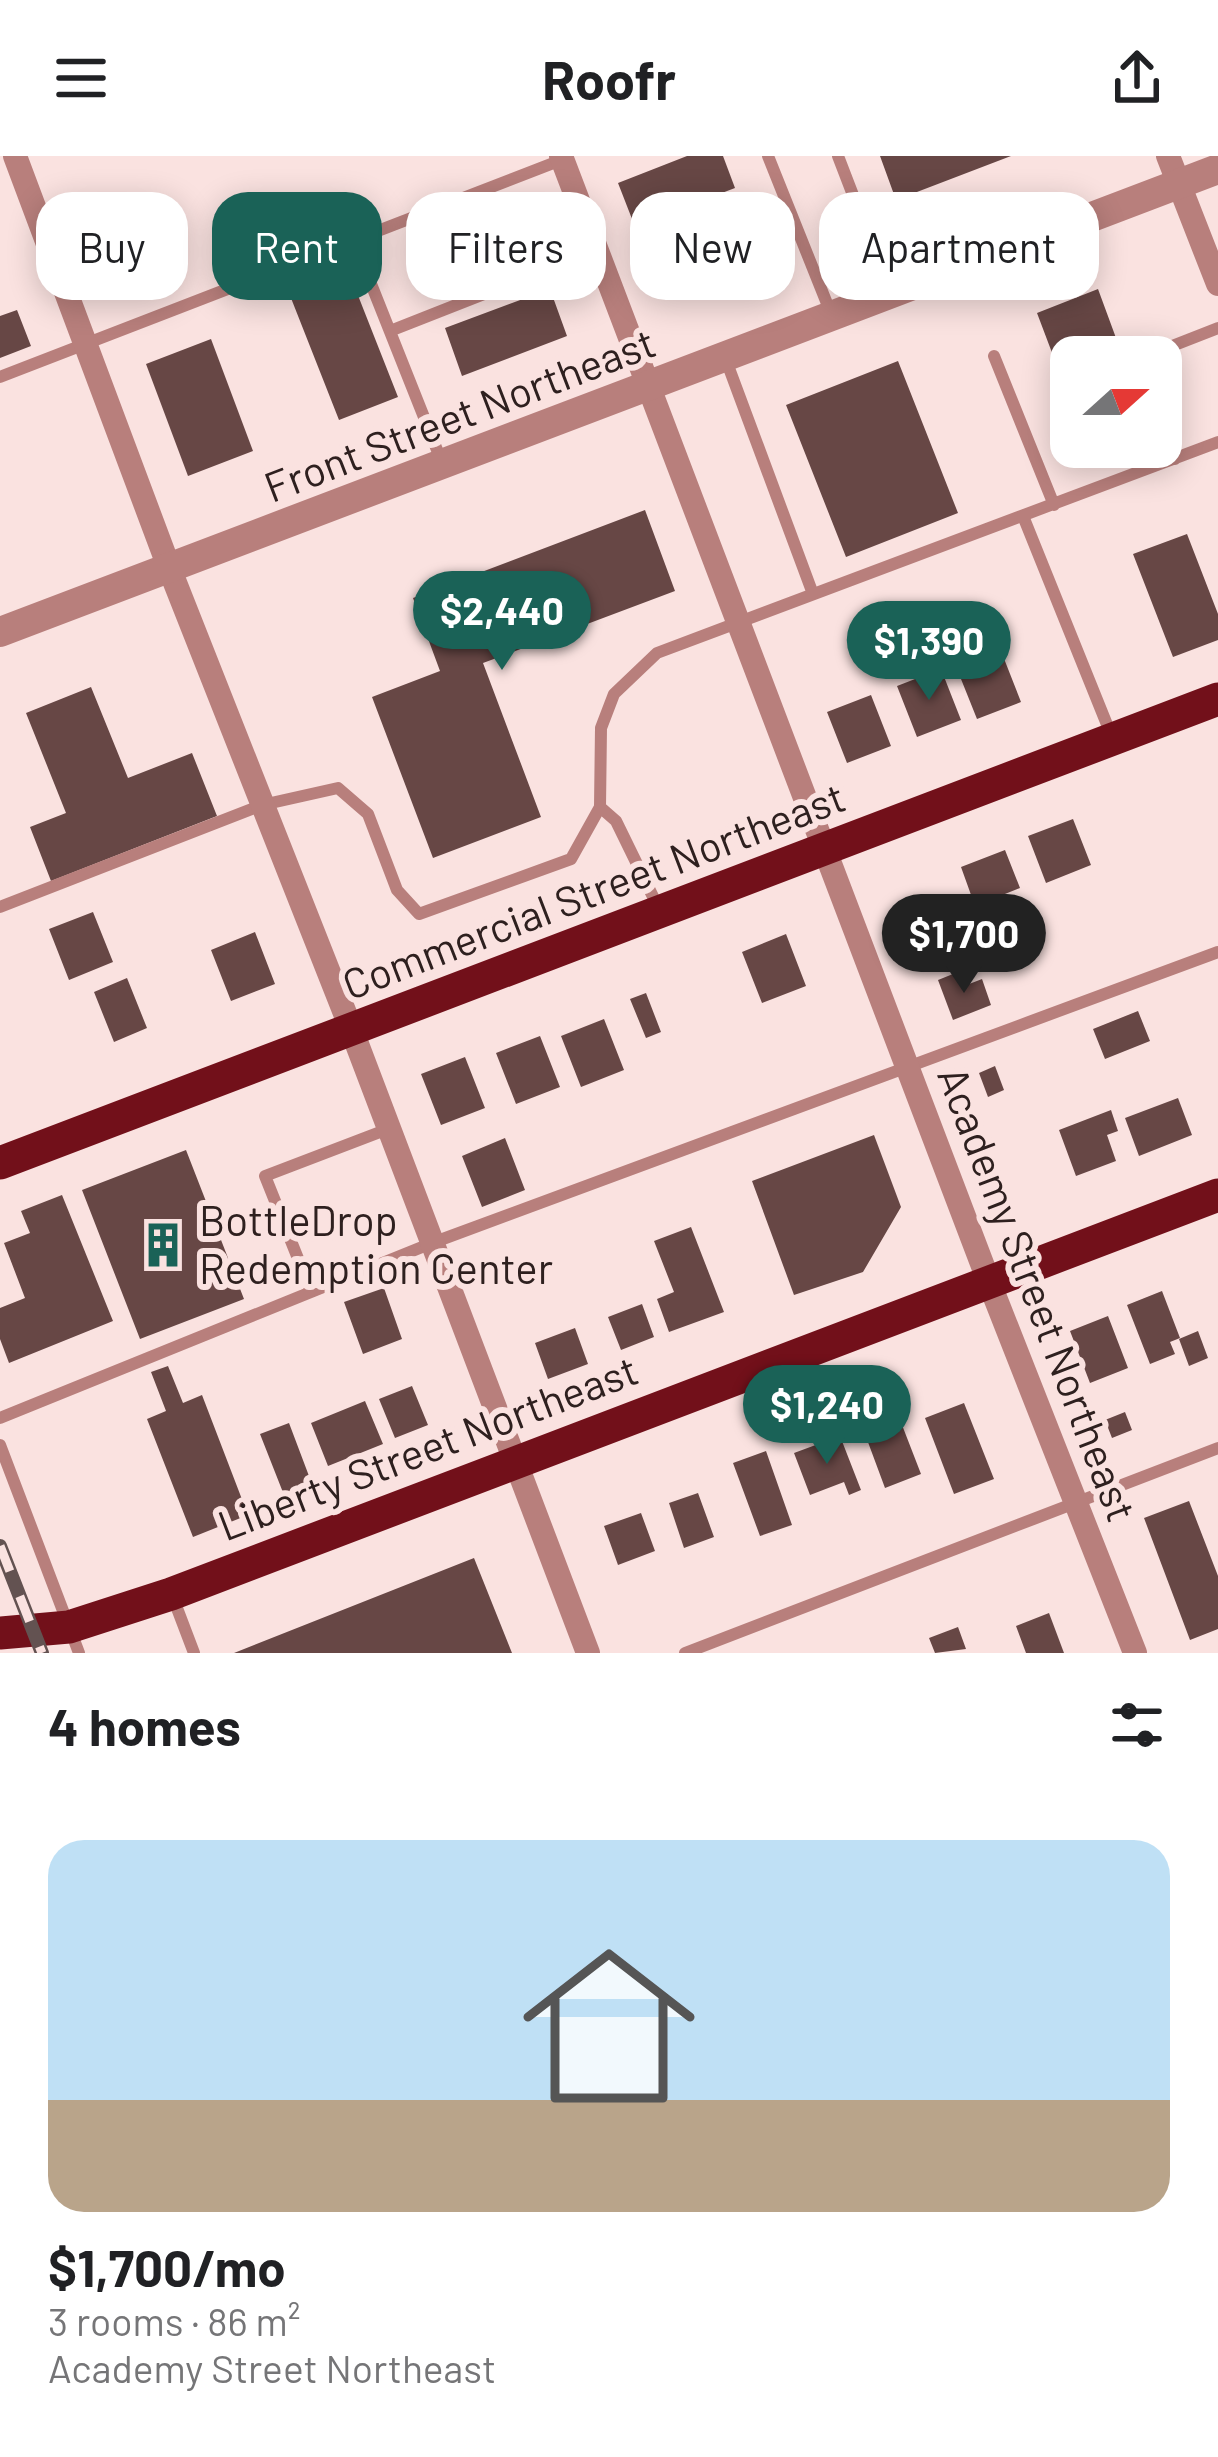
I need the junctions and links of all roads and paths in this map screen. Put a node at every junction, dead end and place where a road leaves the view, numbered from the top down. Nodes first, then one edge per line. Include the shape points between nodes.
1 (15, 156) edge
2 (767, 156) edge
3 (838, 156) edge
4 (565, 157) edge
5 (1218, 169) edge
6 (1174, 170) edge
7 (577, 192) edge
8 (852, 192) edge
9 (1099, 203) edge
10 (382, 230) edge
11 (606, 276) edge
12 (1218, 284) edge
13 (212, 296) edge
14 (378, 300) edge
15 (469, 300) edge
16 (878, 300) edge
17 (832, 317) junction
18 (1218, 328) edge
19 (390, 331) junction
20 (1182, 342) edge
21 (86, 344) junction
22 (994, 356) dead end
23 (725, 359) junction
24 (0, 376) edge
25 (649, 388) junction
26 (1218, 442) edge
27 (1182, 456) edge
28 (444, 466) junction
29 (1151, 468) edge
30 (1054, 505) junction
31 (1024, 516) junction
32 (170, 570) junction
33 (813, 594) junction
34 (738, 622) junction
35 (0, 632) edge
36 (1218, 700) edge
37 (1113, 740) junction
38 (262, 805) junction
39 (600, 807) junction
40 (826, 852) junction
41 (0, 907) edge
42 (662, 914) junction
43 (1218, 952) edge
44 (352, 1030) junction
45 (907, 1066) junction
46 (389, 1129) junction
47 (0, 1163) edge
48 (1218, 1195) edge
49 (431, 1243) junction
50 (989, 1282) junction
51 (311, 1291) junction
52 (0, 1418) edge
53 (0, 1445) edge
54 (1218, 1448) edge
55 (514, 1463) junction
56 (1076, 1503) junction
57 (171, 1594) junction
58 (0, 1633) edge
59 (74, 1640) edge
60 (194, 1653) edge
61 (588, 1653) edge
62 (685, 1653) edge
63 (1135, 1653) edge

1 - 21 street
2 - 17 lane
3 - 8 lane
4 - 7 street, Academy Street Northeast
4 - 10 lane
5 - 6 street, Front Street Northeast
6 - 9 street, Front Street Northeast
6 - 12 street
11 - 25 street, Academy Street Northeast
13 - 21 lane
14 - 19 lane
15 - 19 lane
16 - 17 street, Front Street Northeast
17 - 23 street, Front Street Northeast
18 - 20 lane
19 - 28 lane
21 - 24 lane
21 - 32 street
22 - 30 lane
23 - 25 street, Front Street Northeast
23 - 33 lane
25 - 28 street, Front Street Northeast
25 - 34 street, Academy Street Northeast
26 - 27 lane
28 - 32 street, Front Street Northeast
29 - 30 lane
30 - 31 lane
31 - 33 lane
31 - 37 lane
32 - 35 street, Front Street Northeast
32 - 38 street
33 - 34 lane
34 - 39 lane via 657,653 614,694 601,728
34 - 40 street, Academy Street Northeast
36 - 37 highway, Commercial Street Northeast
37 - 40 highway, Commercial Street Northeast
38 - 39 lane via 338,788 368,814 397,890 419,914 571,859
38 - 41 lane
38 - 44 street
39 - 42 lane via 616,821
40 - 42 highway, Commercial Street Northeast
40 - 45 street, Academy Street Northeast
42 - 44 highway, Commercial Street Northeast
43 - 45 lane
44 - 46 street
44 - 47 highway, Commercial Street Northeast
45 - 49 lane
45 - 50 street, Academy Street Northeast
46 - 49 street
46 - 51 lane via 265,1176
48 - 50 highway, Liberty Street Northeast
49 - 51 lane
49 - 55 street
50 - 55 highway, Liberty Street Northeast
50 - 56 street, Academy Street Northeast
51 - 52 lane
53 - 59 lane
54 - 56 lane
55 - 57 highway, Liberty Street Northeast
55 - 61 street
56 - 62 lane
56 - 63 street, Academy Street Northeast
57 - 59 highway, Liberty Street Northeast
57 - 60 lane
58 - 59 highway, Liberty Street Northeast

